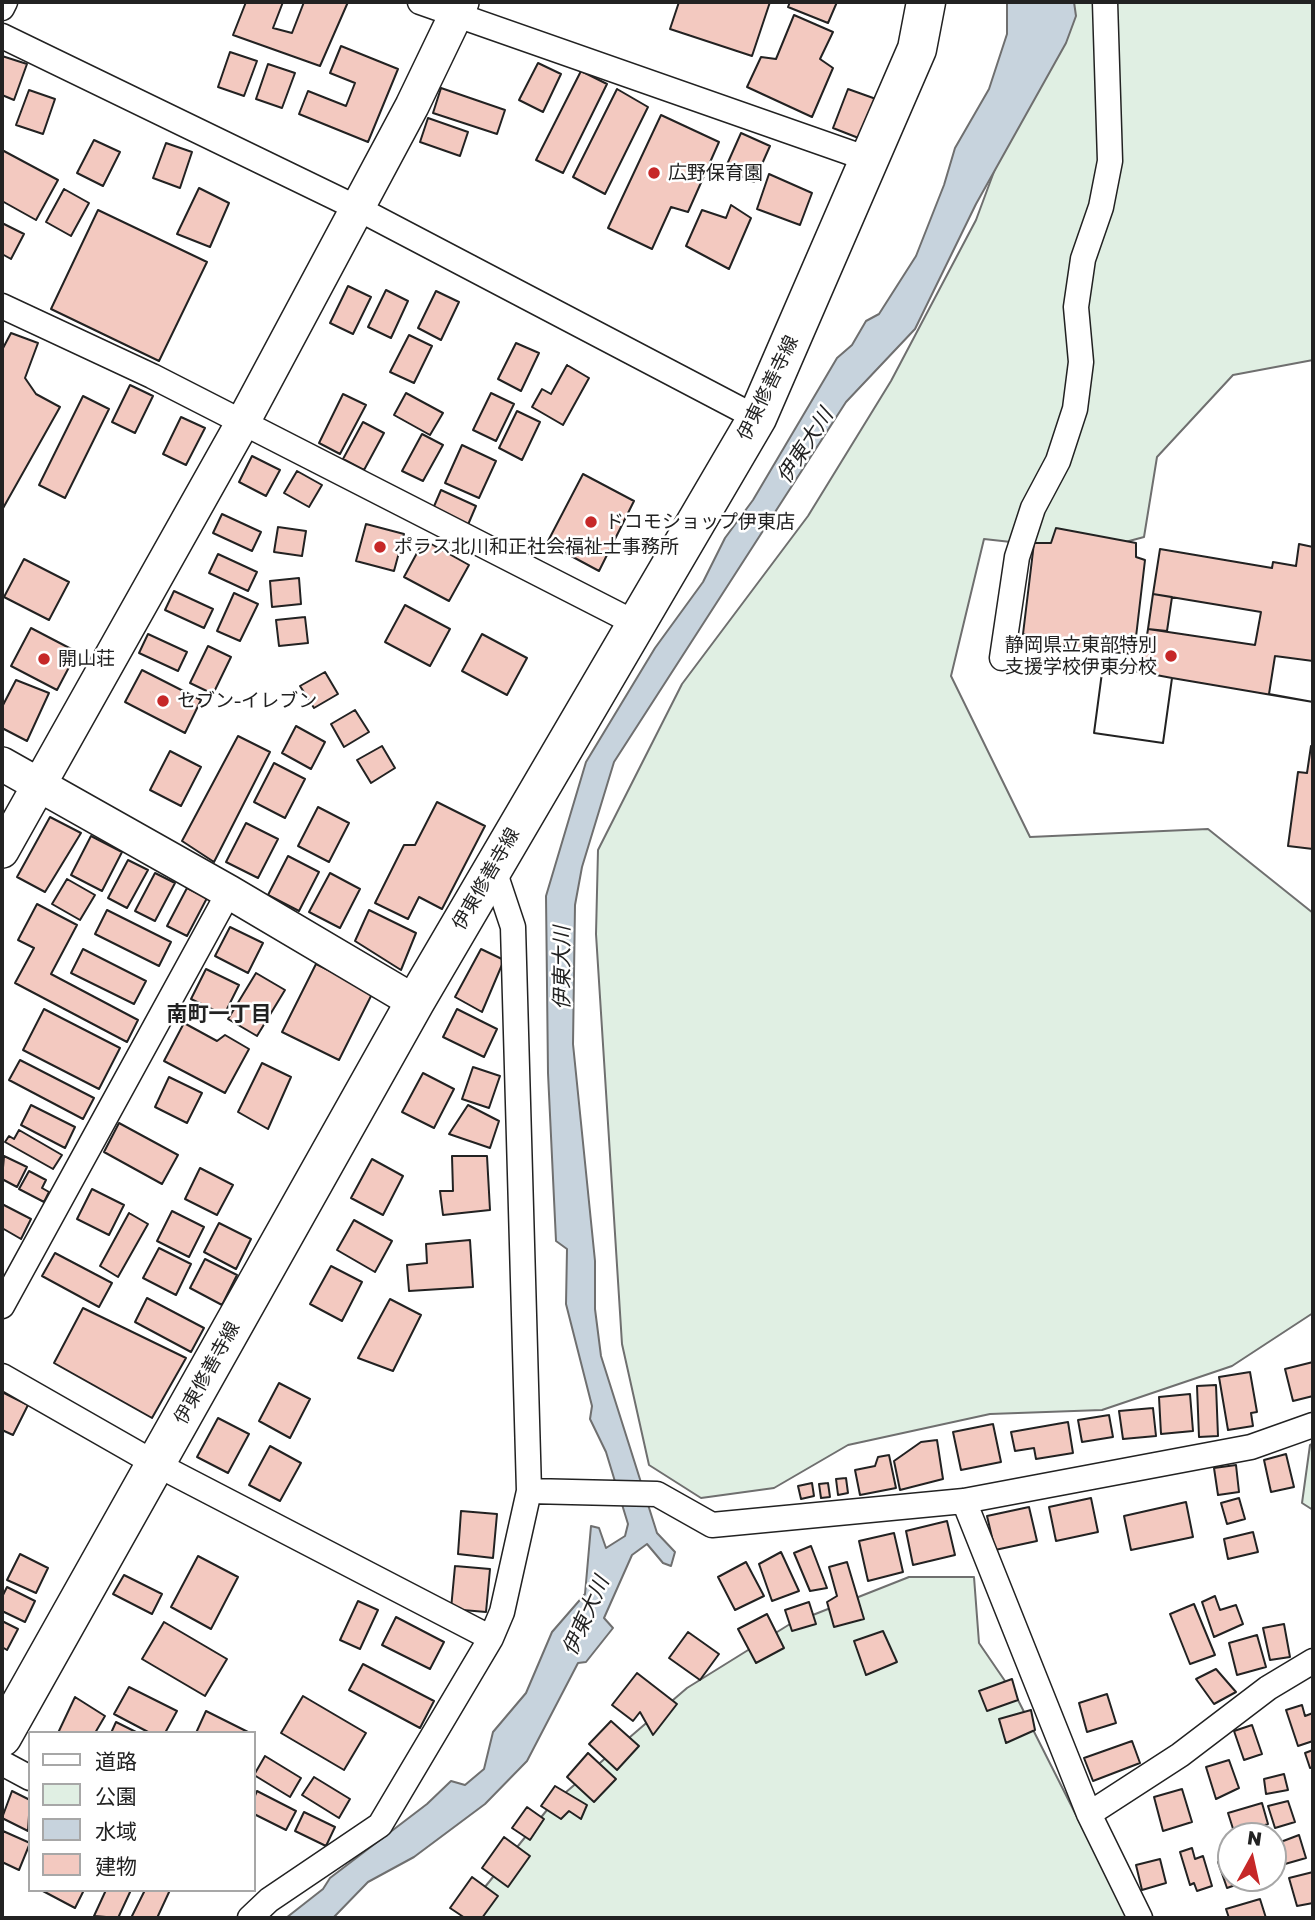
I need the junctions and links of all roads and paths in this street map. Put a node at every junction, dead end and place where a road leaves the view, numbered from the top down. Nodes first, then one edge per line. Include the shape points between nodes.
1 (5, 2) edge
2 (421, 2) edge
3 (926, 2) edge
4 (1105, 2) edge
5 (2, 8) edge
6 (458, 8) edge
7 (2, 36) edge
8 (871, 160) junction
9 (357, 208) junction
10 (2, 306) edge
11 (757, 418) junction
12 (243, 422) junction
13 (635, 624) junction
14 (1002, 658) dead end
15 (2, 764) edge
16 (38, 785) junction
17 (2, 851) edge
18 (493, 867) junction
19 (229, 892) junction
20 (415, 1002) junction
21 (2, 1306) edge
22 (2, 1376) edge
23 (1313, 1424) edge
24 (156, 1464) junction
25 (528, 1491) junction
26 (964, 1501) junction
27 (491, 1638) junction
28 (1313, 1661) edge
29 (2, 1737) edge
30 (2, 1763) edge
31 (28, 1777) edge
32 (1089, 1814) junction
33 (259, 1895) edge
34 (250, 1918) edge
35 (1140, 1918) edge

1 - 5 street
2 - 6 street
3 - 8 main road, 伊東修善寺線 via 917,49
4 - 14 street via 1110,161 1101,207 1083,259 1076,307 1081,362 1075,409 1017,557
6 - 8 street
6 - 9 street
7 - 9 street
8 - 11 main road, 伊東修善寺線
9 - 11 street
9 - 12 street
10 - 12 street
11 - 13 main road, 伊東修善寺線
12 - 13 street
12 - 16 street
13 - 18 main road, 伊東修善寺線
15 - 16 street
16 - 17 street
16 - 19 street
18 - 20 main road, 伊東修善寺線
18 - 25 street via 513,926
19 - 20 street
19 - 21 street
20 - 24 main road, 伊東修善寺線
22 - 24 street
23 - 26 street via 1251,1447
24 - 27 street
24 - 29 main road, 伊東修善寺線
25 - 26 street via 657,1494 712,1525
25 - 27 street via 502,1612
26 - 32 street
27 - 33 street via 380,1825
28 - 32 street
30 - 31 street
32 - 35 street
33 - 34 street

